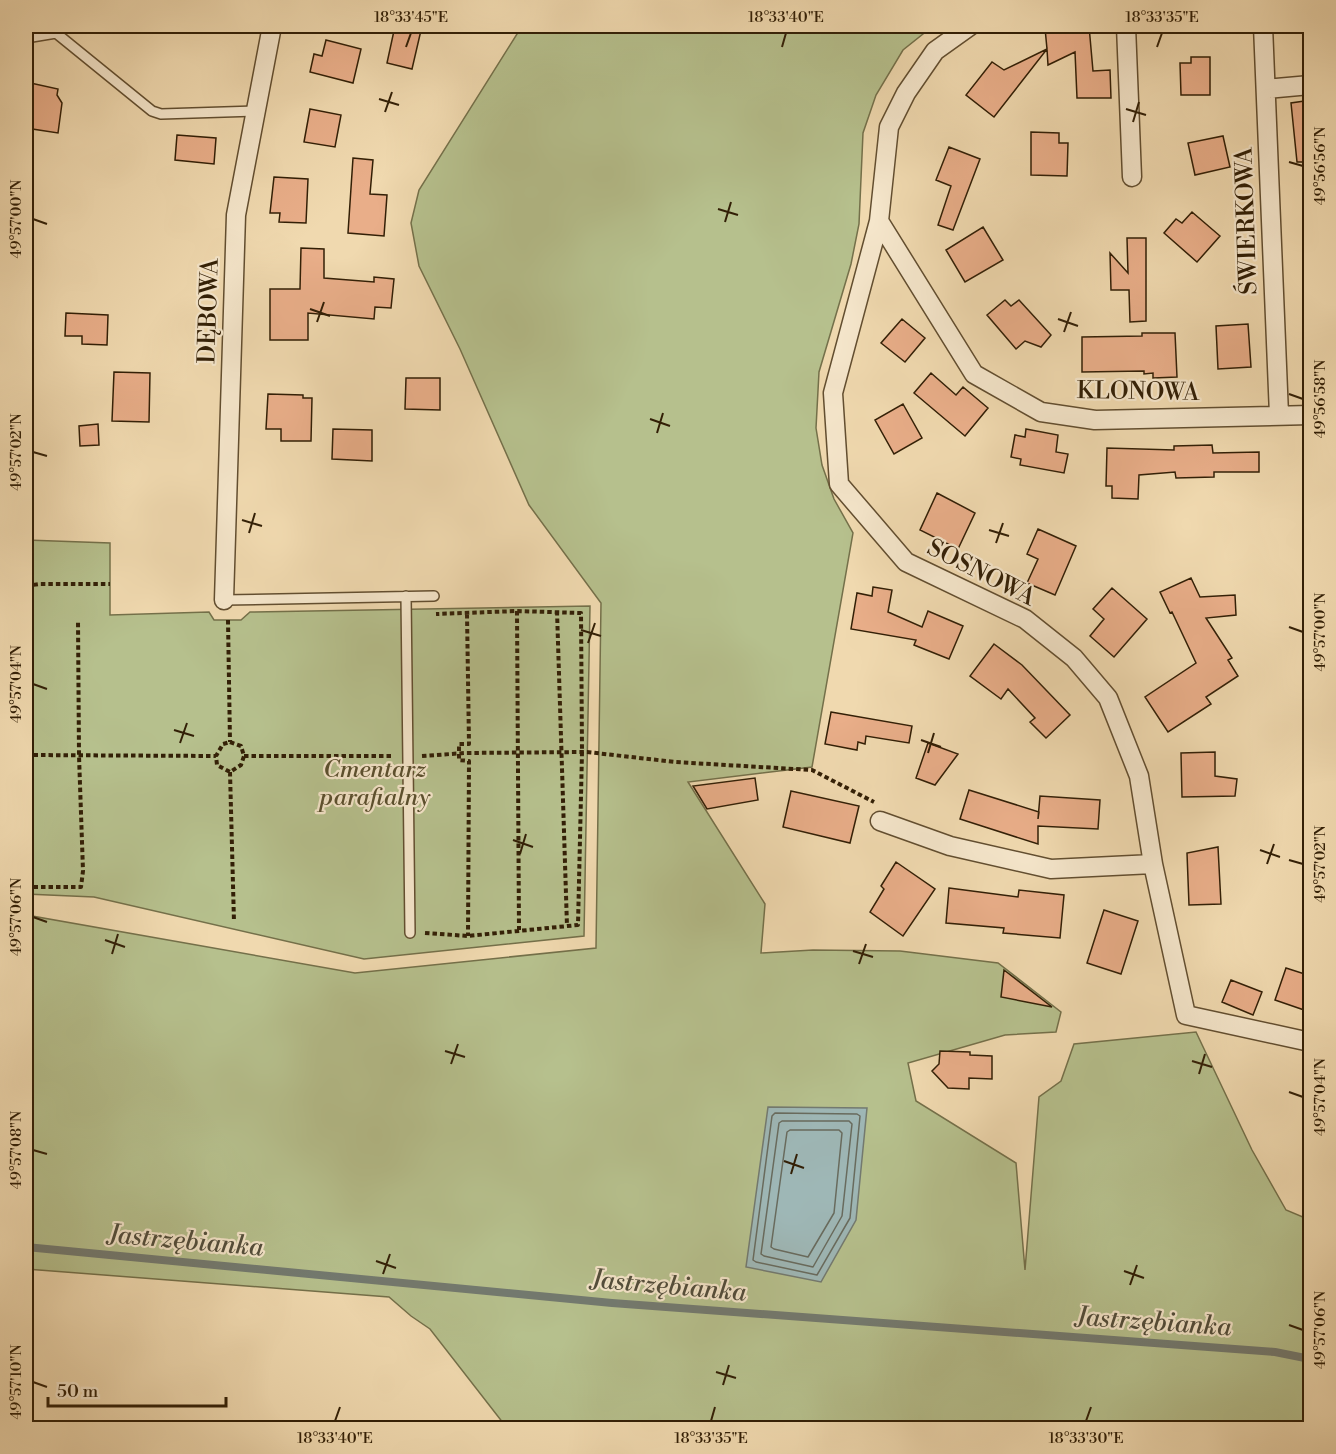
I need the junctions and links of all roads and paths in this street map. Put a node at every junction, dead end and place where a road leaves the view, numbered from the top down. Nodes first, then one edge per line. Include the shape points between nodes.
1 (272, 26) edge
2 (970, 26) edge
3 (1126, 26) edge
4 (1263, 26) edge
5 (26, 38) edge
6 (1311, 85) edge
7 (1266, 89) junction
8 (256, 111) junction
9 (1132, 177) dead end
10 (879, 221) junction
11 (1279, 415) junction
12 (1311, 415) edge
13 (110, 584) dead end
14 (26, 586) edge
15 (406, 596) junction
16 (434, 596) dead end
17 (224, 600) joint
18 (517, 611) junction
19 (557, 611) junction
20 (434, 614) dead end
21 (467, 614) junction
22 (78, 620) dead end
23 (228, 620) dead end
24 (230, 742) junction
25 (519, 752) junction
26 (560, 752) junction
27 (582, 752) junction
28 (459, 753) junction
29 (26, 755) edge
30 (79, 756) junction
31 (216, 756) junction
32 (244, 756) junction
33 (409, 756) junction
34 (230, 772) junction
35 (880, 821) joint
36 (1153, 864) junction
37 (26, 887) edge
38 (234, 922) dead end
39 (567, 926) junction
40 (519, 930) junction
41 (410, 933) joint
42 (468, 936) junction
43 (1311, 1042) edge

1 - 8 street, DĘBOWA
2 - 10 street, SOSNOWA via 935,51 906,93 889,127
3 - 9 street
4 - 7 street, ŚWIERKOWA
5 - 8 lane via 56,33 152,111 161,114
6 - 7 street
7 - 11 street, ŚWIERKOWA
8 - 17 street, DĘBOWA via 236,215
10 - 11 street, KLONOWA via 975,374 1041,412 1095,420
10 - 36 street, SOSNOWA via 833,393 839,484 906,562 1025,619 1074,658 1108,698 1139,776
11 - 12 street, KLONOWA
13 - 14 path
15 - 16 lane
15 - 17 lane
15 - 33 lane
18 - 19 path
18 - 21 path
18 - 25 path
19 - 26 path
19 - 27 path via 581,613
20 - 21 path
21 - 28 path via 469,744 459,744
22 - 30 path
23 - 24 path
24 - 31 path via 223,744
24 - 32 path via 241,746
25 - 26 path
25 - 28 path
25 - 40 path
26 - 27 path
26 - 39 path
27 - 35 path via 812,770 878,804
27 - 39 path via 578,925
28 - 33 path
28 - 42 path via 459,760 469,761
29 - 30 path
30 - 31 path
30 - 37 path via 81,887
31 - 34 path via 218,765
32 - 33 path
32 - 34 path via 241,765
33 - 41 lane
34 - 38 path
35 - 36 street via 950,846 1051,869
36 - 43 street, SOSNOWA via 1186,1016
39 - 40 path
40 - 42 path
41 - 42 path

